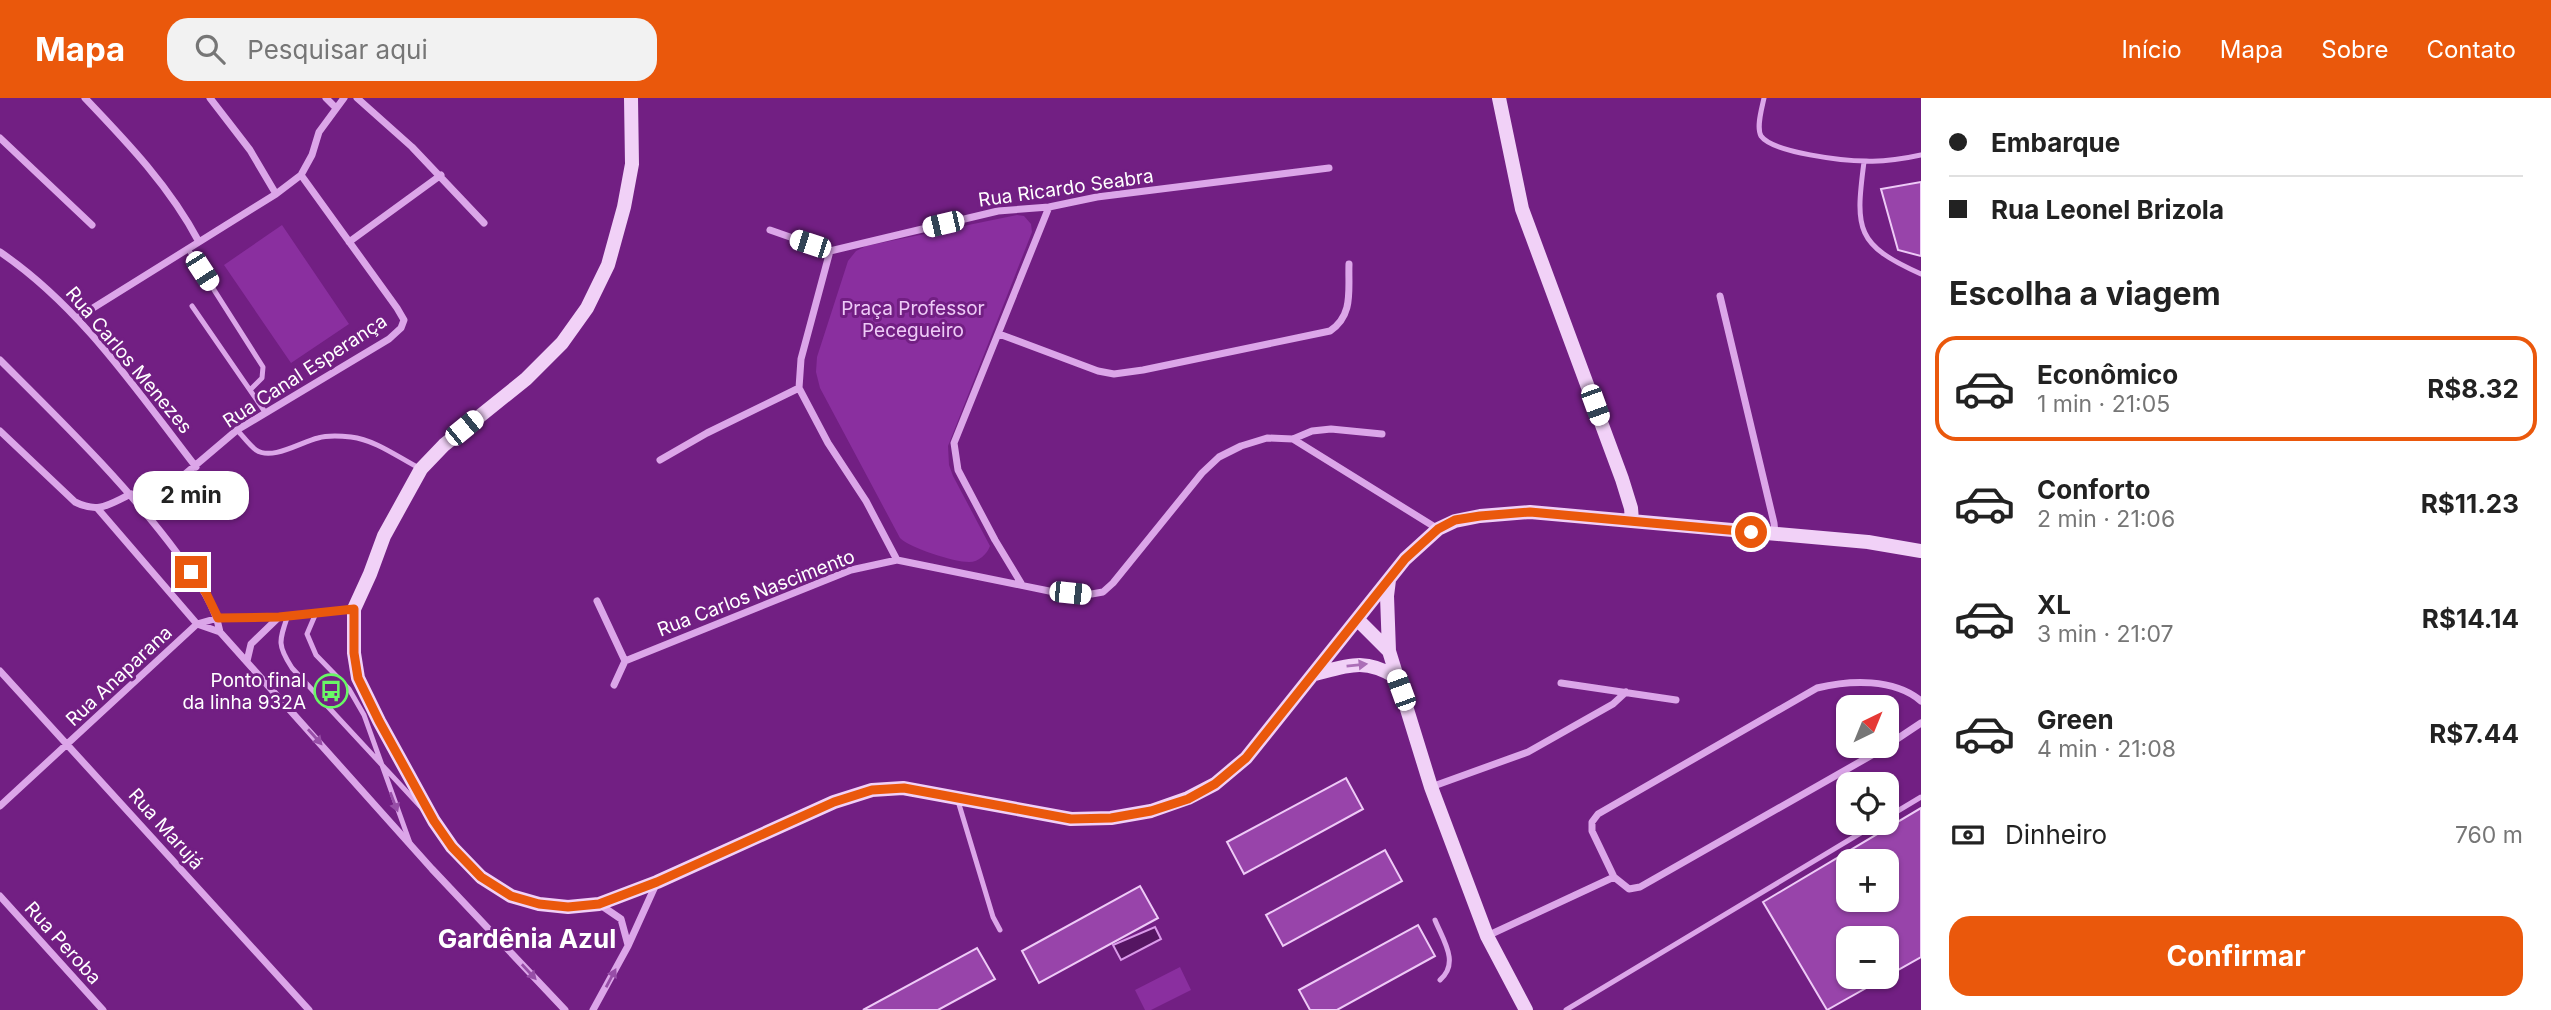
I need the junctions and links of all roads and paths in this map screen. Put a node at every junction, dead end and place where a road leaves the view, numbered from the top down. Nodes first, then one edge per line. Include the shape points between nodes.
1 (85, 98) edge
2 (210, 98) edge
3 (326, 98) edge
4 (344, 98) edge
5 (357, 98) edge
6 (631, 98) edge
7 (1499, 98) edge
8 (1763, 98) edge
9 (336, 108) junction
10 (0, 138) edge
11 (1921, 155) edge
12 (1864, 162) junction
13 (1329, 168) dead end
14 (301, 175) junction
15 (441, 175) junction
16 (276, 194) junction
17 (1049, 207) junction
18 (484, 223) dead end
19 (92, 225) dead end
20 (770, 230) dead end
21 (200, 242) junction
22 (349, 242) junction
23 (188, 249) junction
24 (830, 250) junction
25 (0, 252) edge
26 (1349, 264) dead end
27 (1921, 274) edge
28 (1720, 296) dead end
29 (192, 306) dead end
30 (77, 318) junction
31 (999, 334) junction
32 (0, 360) edge
33 (799, 388) junction
34 (250, 390) junction
35 (265, 412) junction
36 (237, 430) junction
37 (0, 431) edge
38 (1381, 434) dead end
39 (1293, 439) junction
40 (660, 460) dead end
41 (196, 467) junction
42 (421, 469) junction
43 (131, 494) junction
44 (98, 509) junction
45 (144, 509) junction
46 (1632, 520) junction
47 (1438, 529) junction
48 (1775, 535) junction
49 (1921, 551) edge
50 (897, 560) junction
51 (1389, 580) junction
52 (1021, 583) junction
53 (597, 601) dead end
54 (354, 609) junction
55 (316, 613) junction
56 (284, 616) junction
57 (218, 618) junction
58 (1358, 620) junction
59 (197, 624) junction
60 (220, 632) junction
61 (1389, 651) junction
62 (247, 661) junction
63 (625, 661) junction
64 (0, 671) edge
65 (1315, 674) junction
66 (1396, 677) junction
67 (1562, 683) dead end
68 (614, 685) dead end
69 (1626, 692) junction
70 (1676, 700) dead end
71 (1921, 701) edge
72 (1921, 723) edge
73 (68, 744) junction
74 (380, 764) junction
75 (1431, 787) junction
76 (957, 797) junction
77 (1921, 797) edge
78 (0, 806) edge
79 (1899, 810) edge
80 (434, 821) junction
81 (1857, 835) edge
82 (411, 844) junction
83 (1614, 877) junction
84 (657, 882) junction
85 (0, 896) edge
86 (599, 904) junction
87 (1435, 920) dead end
88 (999, 930) dead end
89 (1487, 936) junction
90 (628, 946) junction
91 (1440, 980) dead end
92 (103, 1010) edge
93 (309, 1010) edge
94 (565, 1010) edge
95 (593, 1010) edge
96 (1526, 1010) edge
97 (1566, 1010) edge

1 - 21 street via 139,154
2 - 16 street via 250,150
3 - 9 street
4 - 9 street
5 - 15 street
6 - 42 main road via 632,163 624,207 608,265 587,308 562,343 526,379
7 - 46 main road via 1522,209 1622,479
8 - 12 lane via 1759,129 1771,145
9 - 14 street via 319,132
10 - 19 street
11 - 12 lane
12 - 27 lane via 1858,209 1865,234 1876,250
13 - 17 street, Rua Ricardo Seabra
14 - 16 street
14 - 22 street
15 - 18 street
15 - 22 street
16 - 21 street
17 - 24 street, Rua Ricardo Seabra via 998,211
17 - 31 street
20 - 24 street
21 - 23 street
22 - 35 street, Rua Canal Esperança via 397,308 404,320 401,328
23 - 30 street
23 - 34 lane via 263,367 262,379
24 - 33 street
25 - 30 street, Rua Carlos Menezes via 33,275
26 - 31 street via 1348,314 1330,331 1143,370 1098,371
28 - 48 street
29 - 34 lane
30 - 41 street, Rua Carlos Menezes
31 - 52 street via 954,443 958,470
32 - 43 street
33 - 40 street
33 - 50 street
34 - 35 lane
35 - 36 street, Rua Canal Esperança
36 - 41 street, Rua Canal Esperança
36 - 42 lane via 265,454 322,437 352,437
37 - 44 street via 75,502
38 - 39 street, Rua Carlos Nascimento via 1331,429
39 - 47 street
39 - 52 street, Rua Carlos Nascimento via 1267,439 1219,457 1103,592 1054,592
41 - 45 street, Rua Canal Esperança
42 - 54 main road via 384,536
43 - 44 street
43 - 45 street
44 - 59 street
45 - 57 street via 206,593
46 - 47 main road via 1530,512 1455,520
46 - 48 main road
47 - 51 main road
48 - 49 main road
50 - 52 street, Rua Carlos Nascimento
50 - 63 street, Rua Carlos Nascimento via 851,570
51 - 58 main road
51 - 61 main road
53 - 63 street
54 - 55 street, Rua Anaparana
54 - 80 main road via 358,678
55 - 56 street, Rua Anaparana
55 - 74 lane via 307,634 316,655 349,689 364,715
56 - 57 street, Rua Anaparana
56 - 62 street via 251,644
56 - 74 lane via 280,646 288,661
57 - 59 street, Rua Anaparana
57 - 60 street
58 - 61 main road
58 - 65 main road
59 - 60 street
59 - 73 street, Rua Anaparana
60 - 62 street
61 - 66 main road
62 -> 82 street
63 - 68 street
64 - 73 street, Rua Marujá
65 -> 66 main road via 1369,664
65 - 76 main road via 1246,758 1188,799 1111,818 1071,819
66 - 75 main road
67 - 69 street
69 - 70 street
69 - 75 street via 1528,752
71 - 83 street via 1903,689 1864,682 1817,688 1598,814 1592,831
72 - 83 street via 1640,887 1629,889
73 - 78 street, Rua Anaparana
73 - 93 street, Rua Marujá
74 - 80 lane
74 -> 82 lane
75 - 89 main road
76 - 84 main road via 904,788 872,790 834,802
76 - 88 lane
77 - 79 lane
80 - 86 main road via 481,877 511,896 568,907
81 - 97 lane
82 -> 94 street
83 - 89 street
84 - 86 main road
84 - 90 street
85 - 92 street, Rua Peroba
86 - 90 street via 621,919
87 - 91 lane via 1451,963
89 - 96 main road
95 -> 90 street

